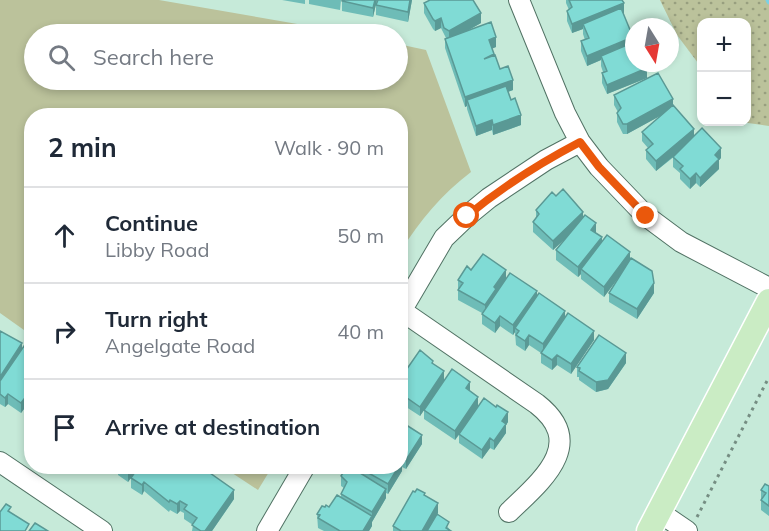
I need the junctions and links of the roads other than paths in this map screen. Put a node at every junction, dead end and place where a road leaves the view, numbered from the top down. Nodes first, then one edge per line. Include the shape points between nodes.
1 (519, 0) edge
2 (580, 142) junction
3 (769, 288) edge
4 (408, 300) edge
5 (769, 301) edge
6 (408, 317) edge
7 (0, 462) edge
8 (300, 474) edge
9 (509, 512) dead end
10 (654, 521) edge
11 (690, 526) edge
12 (102, 531) edge
13 (267, 531) edge

1 - 2 street
2 - 3 street via 646,216 681,242
2 - 4 street via 537,166 467,216 444,238
5 - 10 main road
6 - 9 street via 537,405 557,425 559,450 552,465 543,480
7 - 12 street
8 - 13 street
10 - 11 street

